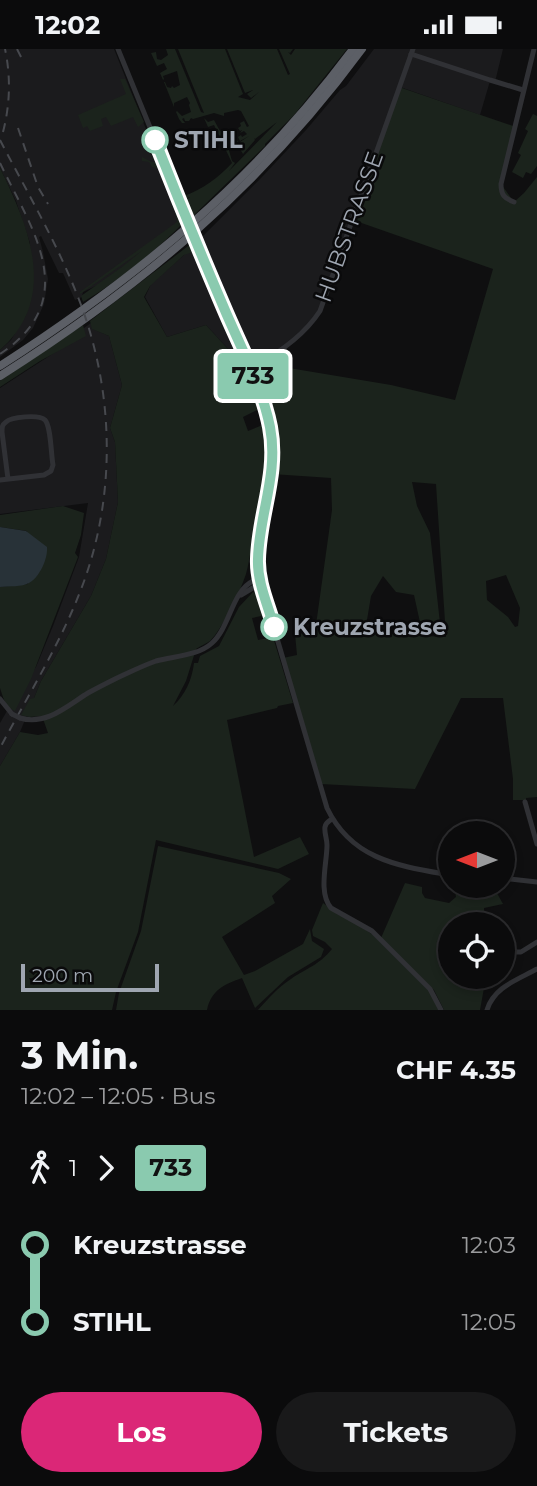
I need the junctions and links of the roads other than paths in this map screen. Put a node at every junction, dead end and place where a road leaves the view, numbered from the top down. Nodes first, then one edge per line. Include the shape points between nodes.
1 (118, 49) edge
2 (352, 49) edge
3 (362, 49) edge
4 (534, 49) edge
5 (412, 51) edge
6 (534, 59) edge
7 (523, 90) junction
8 (514, 202) dead end
9 (0, 366) edge
10 (250, 368) junction
11 (0, 376) edge
12 (8, 479) junction
13 (0, 480) edge
14 (261, 583) junction
15 (0, 699) edge
16 (525, 802) dead end
17 (332, 819) junction
18 (537, 844) edge
19 (438, 872) edge
20 (515, 879) edge
21 (537, 882) edge
22 (537, 941) edge
23 (515, 952) edge
24 (537, 969) edge
25 (441, 1010) edge
26 (487, 1010) edge

1 - 10 street, bridge
2 - 9 highway via 282,136 194,223 118,285
3 - 11 highway via 295,133 205,223 115,298
4 - 6 street
5 - 7 street
5 - 10 street, HUBSTRASSE via 320,311 300,335
6 - 7 street
7 - 8 street via 501,184 505,198
10 - 14 street via 267,415 272,448 271,482 258,552
12 - 12 street via 50,473 47,426 41,417 12,419 3,425
12 - 13 street
14 - 15 street, bridge via 239,597 221,633 206,648 137,669 46,718 20,718
14 - 17 street
16 - 18 street
17 - 19 street via 346,838 373,857
17 - 25 street via 325,828 327,903 372,931 430,989
20 - 21 street
22 - 23 street
24 - 26 street via 499,991

